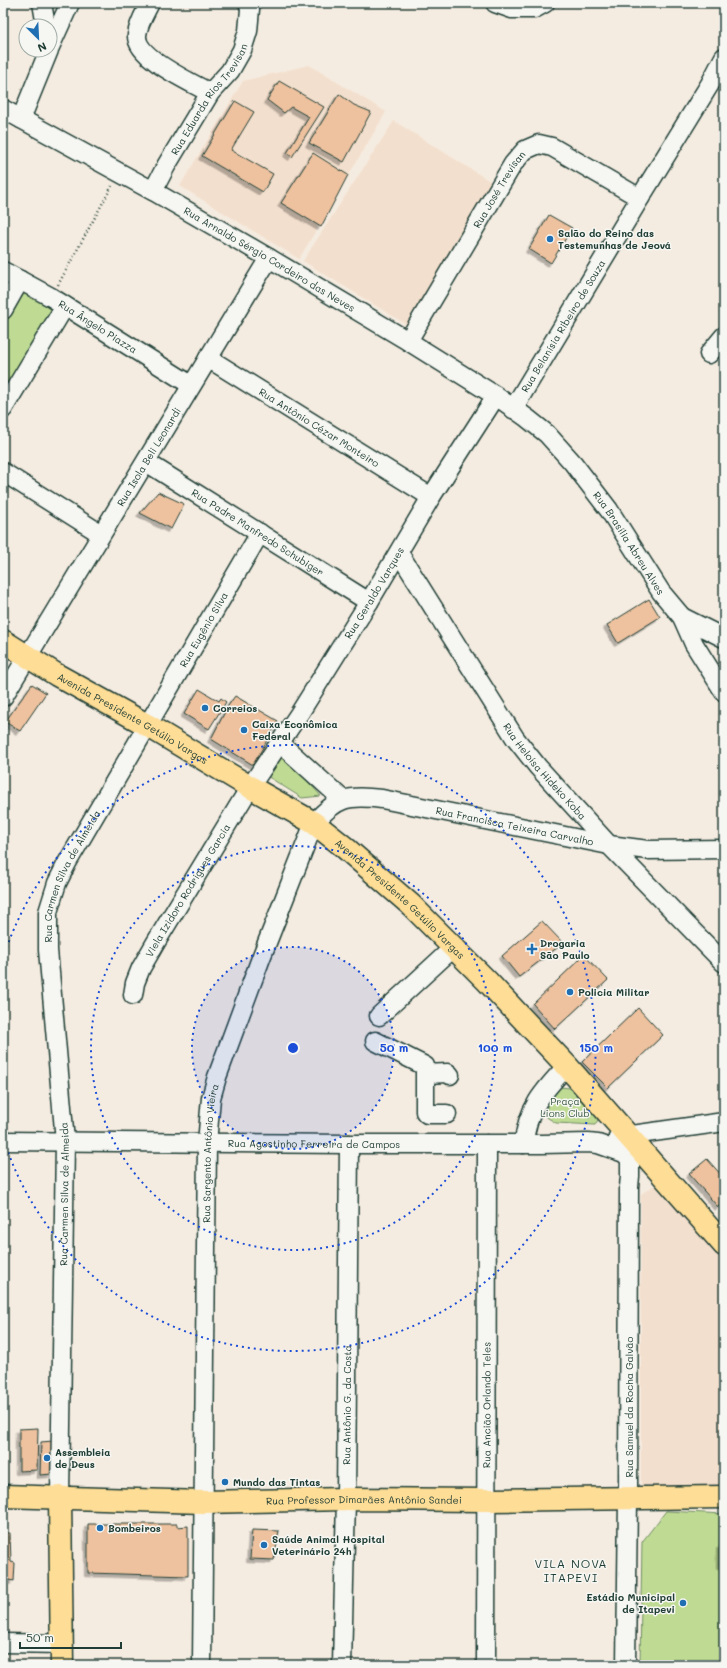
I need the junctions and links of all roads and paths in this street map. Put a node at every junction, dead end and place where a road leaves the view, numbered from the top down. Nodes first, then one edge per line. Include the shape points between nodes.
1 (42, 3) edge
2 (70, 3) edge
3 (150, 3) edge
4 (248, 3) edge
5 (494, 3) edge
6 (545, 3) edge
7 (45, 18) edge
8 (58, 29) edge
9 (724, 57) edge
10 (46, 58) edge
11 (210, 93) junction
12 (3, 109) edge
13 (20, 119) junction
14 (119, 173) junction
15 (153, 191) junction
16 (640, 198) junction
17 (269, 258) junction
18 (3, 271) edge
19 (20, 280) junction
20 (58, 302) junction
21 (3, 310) edge
22 (724, 336) edge
23 (408, 342) junction
24 (708, 354) dead end
25 (208, 358) junction
26 (191, 385) junction
27 (496, 396) junction
28 (3, 409) edge
29 (513, 409) junction
30 (146, 462) junction
31 (3, 472) edge
32 (431, 497) junction
33 (101, 534) junction
34 (260, 534) junction
35 (399, 553) junction
36 (369, 602) junction
37 (682, 617) junction
38 (724, 638) edge
39 (3, 641) edge
40 (28, 656) junction
41 (724, 692) edge
42 (3, 697) edge
43 (148, 725) junction
44 (280, 743) junction
45 (250, 787) junction
46 (342, 799) junction
47 (314, 823) junction
48 (609, 845) junction
49 (724, 849) edge
50 (453, 948) junction
51 (724, 963) edge
52 (133, 995) dead end
53 (379, 1016) dead end
54 (375, 1041) dead end
55 (567, 1066) junction
56 (426, 1074) junction
57 (450, 1076) dead end
58 (447, 1114) dead end
59 (724, 1122) edge
60 (3, 1141) edge
61 (65, 1142) junction
62 (207, 1143) junction
63 (349, 1144) junction
64 (487, 1144) junction
65 (524, 1144) junction
66 (626, 1144) junction
67 (724, 1245) edge
68 (3, 1496) edge
69 (60, 1497) junction
70 (724, 1497) edge
71 (346, 1499) junction
72 (633, 1499) junction
73 (488, 1500) junction
74 (203, 1502) junction
75 (3, 1643) edge
76 (62, 1655) edge
77 (202, 1665) edge
78 (342, 1665) edge
79 (486, 1665) edge
80 (626, 1665) edge
81 (634, 1665) edge

1 - 7 street
2 - 8 street
3 - 11 street via 137,36 139,44 155,62
4 - 11 street, Rua Eduarda Rios Trevisan via 248,31 242,50 230,71
5 - 6 street via 512,9 534,9
9 - 16 street, Rua Belanísia Ribeiro de Souza
10 - 13 street
11 - 15 street, Rua Eduarda Rios Trevisan
12 - 13 street, Rua Arnaldo Sérgio Cordeiro das Neves
13 - 14 street, Rua Arnaldo Sérgio Cordeiro das Neves
14 - 15 street, Rua Arnaldo Sérgio Cordeiro das Neves
14 - 20 path
15 - 17 street, Rua Arnaldo Sérgio Cordeiro das Neves
16 - 23 street, Rua José Trevisan via 552,147 538,144 525,150 513,164
16 - 29 street, Rua Belanísia Ribeiro de Souza
17 - 23 street, Rua Arnaldo Sérgio Cordeiro das Neves
17 - 25 street, Rua Isola Beli Leonardi
18 - 19 street, Rua Ângelo Piazza
19 - 20 street, Rua Ângelo Piazza
19 - 21 street
20 - 26 street, Rua Ângelo Piazza
20 - 28 street
22 - 24 street
23 - 27 street, Rua Arnaldo Sérgio Cordeiro das Neves
25 - 26 street, Rua Isola Beli Leonardi
25 - 32 street, Rua Antônio Cézar Monteiro
26 - 30 street, Rua Isola Beli Leonardi
27 - 29 street, Rua Arnaldo Sérgio Cordeiro das Neves
27 - 32 street, Rua Geraldo Varques
29 - 37 street, Rua Brasília Abreu Alves via 547,434 574,463 609,510 665,599
30 - 33 street, Rua Isola Beli Leonardi
30 - 34 street, Rua Padre Manfredo Schubiger
31 - 33 street
32 - 35 street, Rua Geraldo Varques
33 - 40 street, Rua Isola Beli Leonardi
34 - 36 street, Rua Padre Manfredo Schubiger
34 - 43 street, Rua Eugênio Silva
35 - 36 street, Rua Geraldo Varques
35 - 48 street, Rua Heloísa Hideko Koba via 515,738 538,768
36 - 44 street, Rua Geraldo Varques
37 - 38 street
37 - 41 street, Rua Brasília Abreu Alves via 694,644
39 - 40 main road, Avenida Presidente Getúlio Vargas
40 - 42 street, Rua Isola Beli Leonardi
40 - 43 main road, Avenida Presidente Getúlio Vargas via 57,675
43 - 45 main road, Avenida Presidente Getúlio Vargas
43 - 61 street, Rua Carmen Silva de Almeida via 67,863 57,883 48,912 48,957
44 - 45 street, Rua Geraldo Varques
44 - 46 street
45 - 47 main road, Avenida Presidente Getúlio Vargas
45 - 52 street, Viela Izidoro Rodrigues Garcia via 141,968
46 - 47 street, Rua Francisca Teixeira Carvalho via 330,806
46 - 48 street, Rua Francisca Teixeira Carvalho via 382,799
47 - 50 main road, Avenida Presidente Getúlio Vargas via 411,905
47 - 62 street, Rua Sargento Antônio Vieira via 224,1058 211,1098
48 - 49 street, Rua Francisca Teixeira Carvalho via 648,850
48 - 51 street, Rua Heloísa Hideko Koba
50 - 53 street
50 - 55 main road, Avenida Presidente Getúlio Vargas
54 - 56 street via 423,1064
55 - 65 street via 534,1105
55 - 66 main road, Avenida Presidente Getúlio Vargas
56 - 57 street
56 - 58 street via 425,1112
59 - 66 street
60 - 61 street, Rua Agostinho Ferreira de Campos
61 - 62 street, Rua Agostinho Ferreira de Campos
61 - 69 street, Rua Carmen Silva de Almeida
62 - 63 street, Rua Agostinho Ferreira de Campos
62 - 74 street, Rua Sargento Antônio Vieira
63 - 64 street, Rua Agostinho Ferreira de Campos
63 - 71 street, Rua Antônio G. da Costa
64 - 65 street, Rua Agostinho Ferreira de Campos
64 - 73 street, Rua Ancião Orlando Teles
65 - 66 street, Rua Agostinho Ferreira de Campos via 588,1143 597,1140
66 - 67 main road, Avenida Presidente Getúlio Vargas
66 - 72 street, Rua Samuel da Rocha Galvão via 631,1165 629,1187
68 - 69 main road, Rua Professor Dimarães Antônio Sandei
69 - 74 main road, Rua Professor Dimarães Antônio Sandei
69 - 76 main road, Rua Carmen Silva de Almeida
70 - 72 main road, Rua Professor Dimarães Antônio Sandei
71 - 73 main road, Rua Professor Dimarães Antônio Sandei
71 - 74 main road, Rua Professor Dimarães Antônio Sandei
71 - 78 street, Rua Antônio G. da Costa
72 - 73 main road, Rua Professor Dimarães Antônio Sandei
72 - 80 street, Rua Samuel da Rocha Galvão
72 - 81 street, Rua Samuel da Rocha Galvão
73 - 79 street, Rua Ancião Orlando Teles
74 - 77 street, Rua Sargento Antônio Vieira
75 - 76 street

